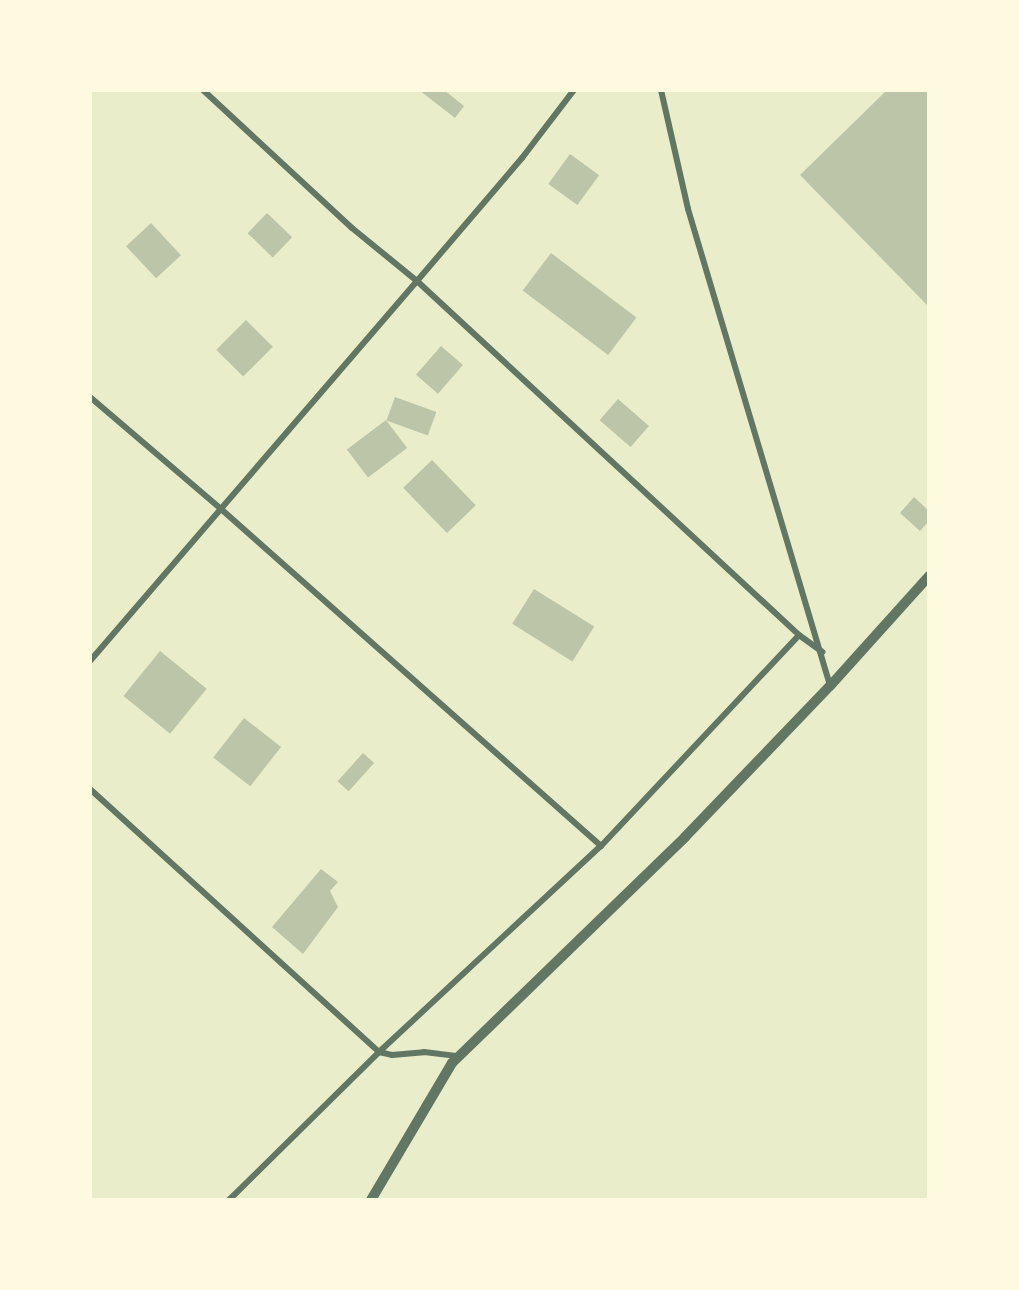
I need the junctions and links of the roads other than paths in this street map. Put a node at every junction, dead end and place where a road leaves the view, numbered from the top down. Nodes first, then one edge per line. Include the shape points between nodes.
1 (203, 90) edge
2 (574, 90) edge
3 (661, 90) edge
4 (417, 281) junction
5 (90, 397) edge
6 (221, 508) junction
7 (929, 576) edge
8 (799, 635) junction
9 (822, 652) junction
10 (90, 661) edge
11 (830, 686) junction
12 (90, 789) edge
13 (601, 846) junction
14 (379, 1052) junction
15 (458, 1056) junction
16 (229, 1200) edge
17 (370, 1200) edge

1 - 4 street via 352,228
2 - 4 street via 522,158
3 - 9 street via 688,209
4 - 6 street
4 - 8 street
5 - 6 street
6 - 10 street
6 - 13 street
7 - 11 street
8 - 9 street
8 - 13 street
9 - 11 street
11 - 15 street via 685,837
12 - 14 street
13 - 14 street
14 - 15 street
14 - 16 street
15 - 17 street

